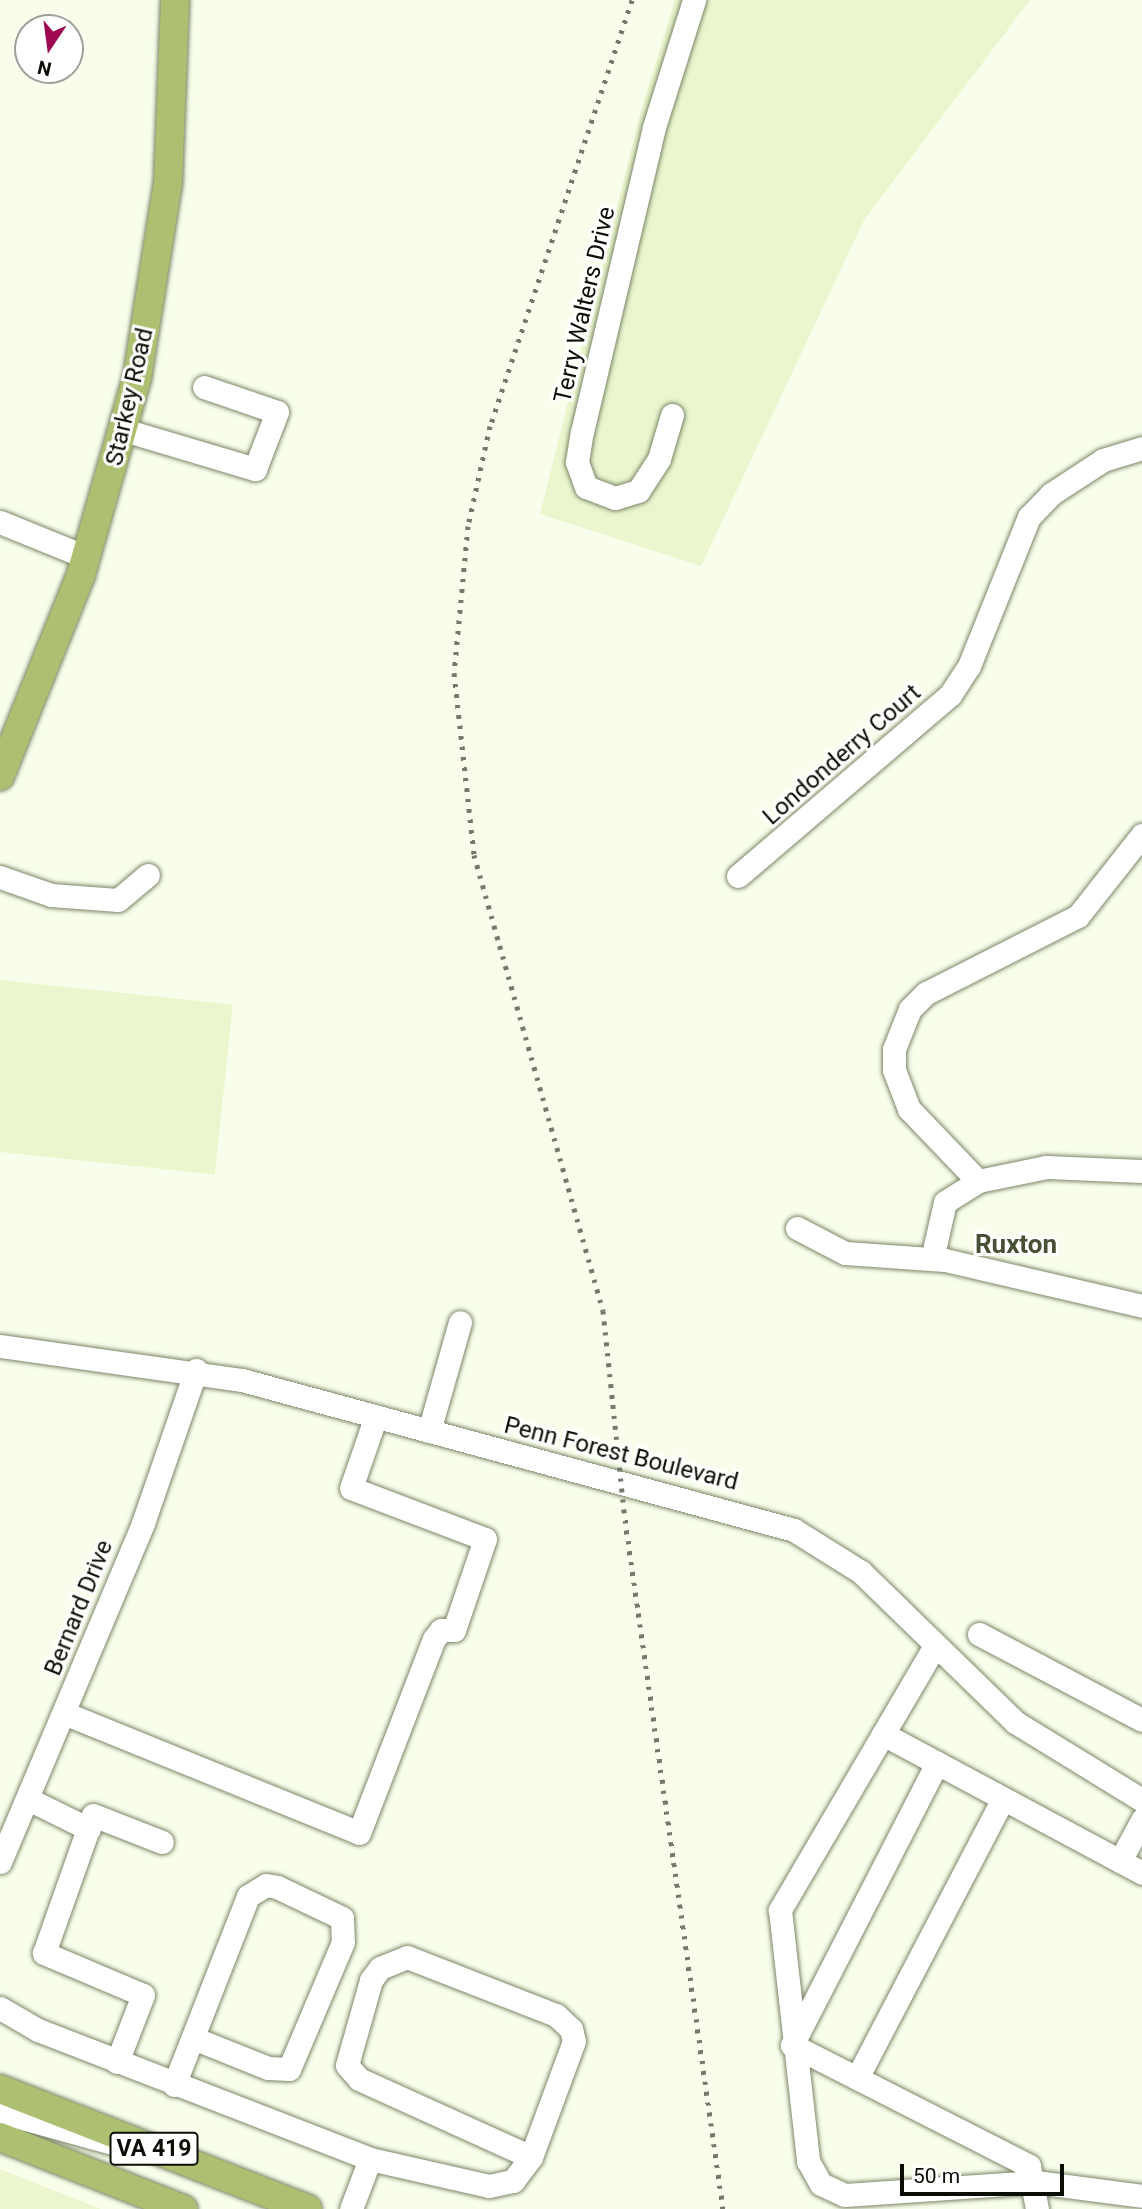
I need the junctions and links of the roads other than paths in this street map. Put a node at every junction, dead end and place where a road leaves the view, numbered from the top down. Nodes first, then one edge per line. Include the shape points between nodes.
1 (176, 0) edge
2 (694, 0) edge
3 (204, 387) dead end
4 (673, 415) dead end
5 (124, 430) junction
6 (1142, 448) edge
7 (0, 522) edge
8 (86, 557) junction
9 (0, 776) edge
10 (1142, 835) edge
11 (148, 875) dead end
12 (738, 876) dead end
13 (0, 877) edge
14 (1142, 1171) edge
15 (978, 1181) junction
16 (797, 1228) dead end
17 (932, 1259) junction
18 (1142, 1306) edge
19 (460, 1322) dead end
20 (0, 1346) edge
21 (195, 1370) junction
22 (376, 1416) junction
23 (429, 1431) junction
24 (979, 1634) dead end
25 (933, 1649) junction
26 (64, 1713) junction
27 (1142, 1720) edge
28 (883, 1734) junction
29 (937, 1763) junction
30 (28, 1799) junction
31 (1003, 1799) junction
32 (1142, 1800) edge
33 (1142, 1820) edge
34 (89, 1829) junction
35 (162, 1842) dead end
36 (1120, 1861) junction
37 (0, 1862) edge
38 (1142, 1873) edge
39 (0, 2008) edge
40 (192, 2038) junction
41 (792, 2045) junction
42 (117, 2062) junction
43 (857, 2078) junction
44 (174, 2085) junction
45 (0, 2089) edge
46 (0, 2112) edge
47 (0, 2137) edge
48 (152, 2148) junction
49 (531, 2157) junction
50 (370, 2159) junction
51 (1036, 2182) junction
52 (1142, 2196) edge
53 (183, 2209) edge
54 (307, 2209) edge
55 (351, 2209) edge
56 (1037, 2209) edge

1 - 5 main road, Starkey Road via 168,183 154,289
2 - 4 street, Terry Walters Drive via 654,127 583,432 578,462 586,487 615,498 638,491 659,458
3 - 5 street via 276,412 256,469
5 - 8 main road, Starkey Road
6 - 12 street, Londonderry Court via 1103,460 1051,494 1029,517 970,666 950,695
7 - 8 street
8 - 9 main road, Starkey Road
10 - 15 street via 1077,916 926,993 900,1026 894,1049 899,1090 925,1128
11 - 13 street via 118,900 51,895
14 - 15 street via 1046,1167
15 - 17 street via 945,1202
16 - 17 street via 845,1253
17 - 18 street
19 - 23 street
20 - 21 street, Penn Forest Boulevard
21 - 22 street, Penn Forest Boulevard
21 - 26 street, Bernard Drive via 177,1434
22 - 23 street, Penn Forest Boulevard
22 - 26 street via 351,1488 485,1538 454,1630 441,1630 434,1639 359,1833
23 - 25 street, Penn Forest Boulevard via 794,1530 861,1572
24 - 27 street
25 - 28 street
25 - 32 street, Penn Forest Boulevard via 1015,1722
26 - 30 street, Bernard Drive
28 - 29 street
28 - 41 street via 780,1910
29 - 31 street
29 - 41 street
30 - 34 street
30 - 37 street, Bernard Drive
31 - 36 street
31 - 43 street
33 - 36 street
34 - 35 street via 93,1815
34 - 42 street via 44,1953 143,1995
36 - 38 street
39 - 42 street
40 - 40 street via 256,1889 277,1887 342,1918 343,1942 289,2069 268,2068
40 - 44 street
41 - 43 street
41 - 51 street via 808,2161 831,2191 957,2190
42 - 44 street
43 - 51 street via 1029,2165
44 - 50 street
45 - 48 main road, VA 419
46 - 48 street via 118,2148
47 - 53 main road, VA 419
48 - 54 main road, VA 419
49 - 49 street via 574,2041 571,2029 556,2015 418,1958 380,1968 345,2053 353,2075
49 - 50 street via 513,2181 489,2186
50 - 55 street
51 - 52 street
51 - 56 street

